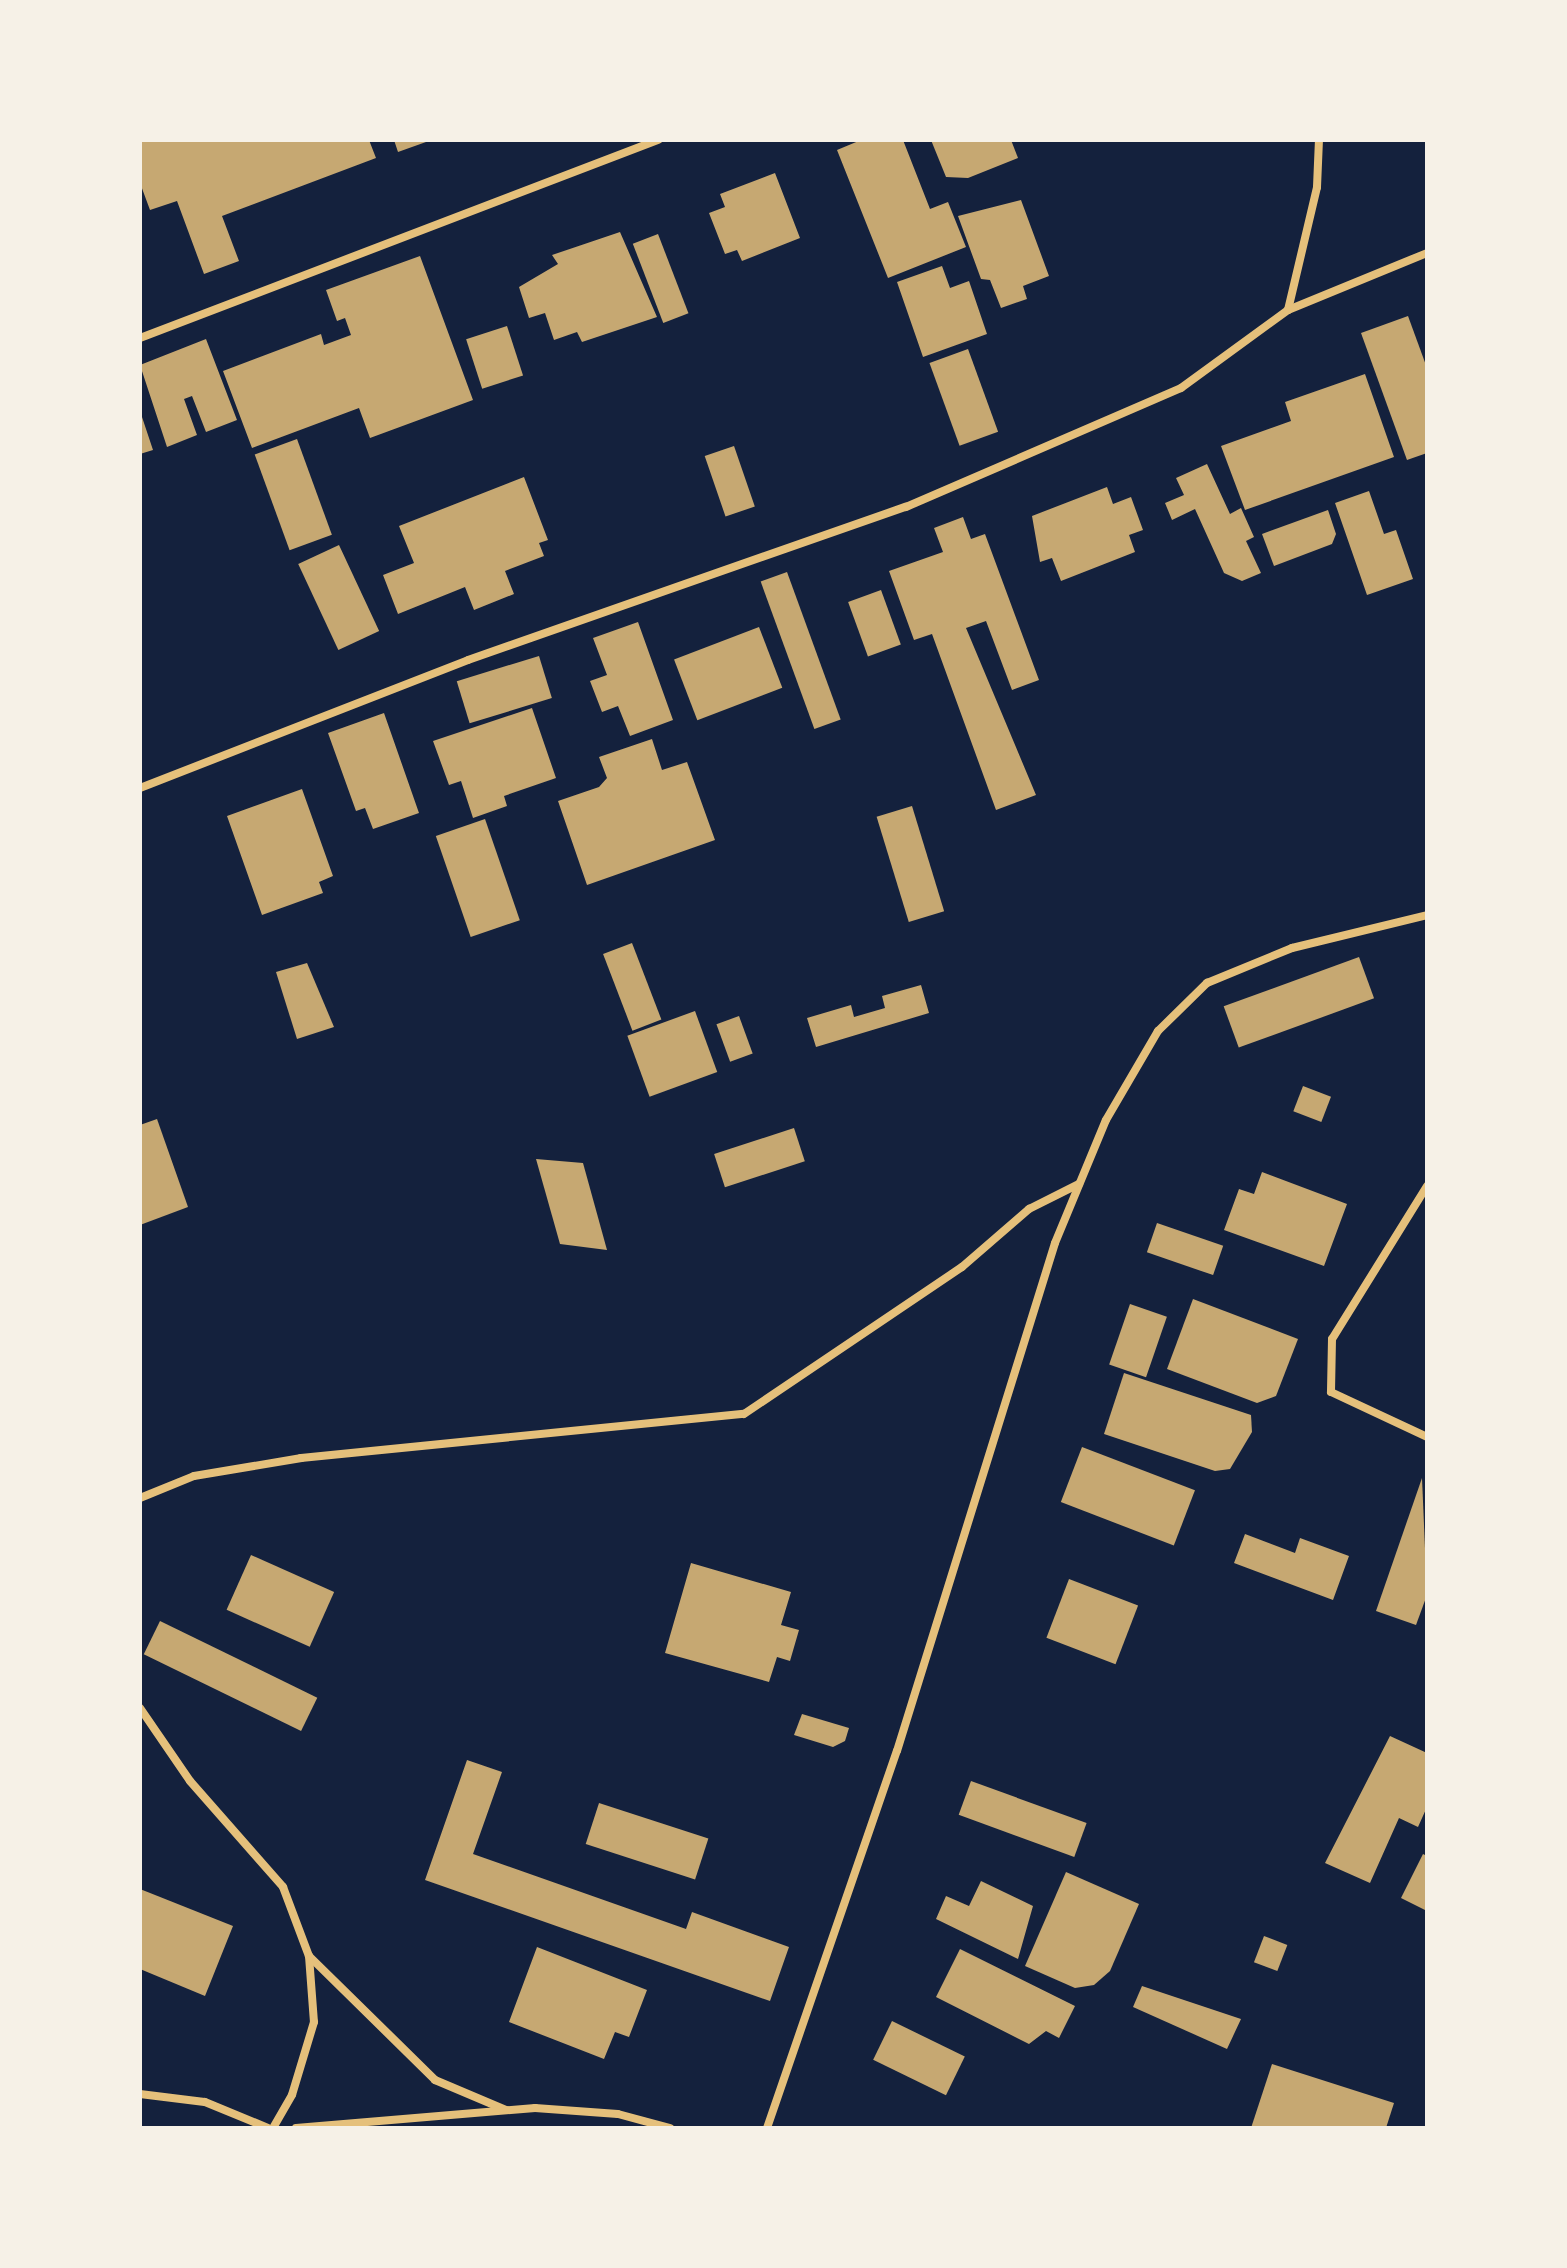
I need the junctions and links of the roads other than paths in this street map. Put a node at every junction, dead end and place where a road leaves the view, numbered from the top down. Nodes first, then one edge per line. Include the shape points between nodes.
1 (658, 140) edge
2 (1319, 140) edge
3 (1427, 253) edge
4 (1288, 310) junction
5 (140, 338) edge
6 (140, 788) edge
7 (1427, 915) edge
8 (1079, 1184) junction
9 (1427, 1186) edge
10 (1427, 1437) edge
11 (140, 1498) edge
12 (140, 1708) edge
13 (309, 1956) junction
14 (140, 2094) edge
15 (507, 2111) junction
16 (271, 2128) edge
17 (296, 2128) edge
18 (670, 2128) edge
19 (767, 2128) edge

1 - 5 street
2 - 4 street via 1317,187
3 - 4 street
4 - 6 street via 1181,388 906,507 468,660
7 - 8 street via 1292,948 1207,983 1158,1031 1106,1120
8 - 11 street via 1029,1209 962,1267 744,1414 301,1458 194,1476
8 - 19 street
9 - 10 street via 1337,1329 1331,1392
12 - 13 street via 190,1781 283,1887
13 - 15 street via 435,2080
13 - 16 street via 314,2022 292,2095
14 - 16 street via 205,2102
15 - 17 street
15 - 18 street via 618,2114

